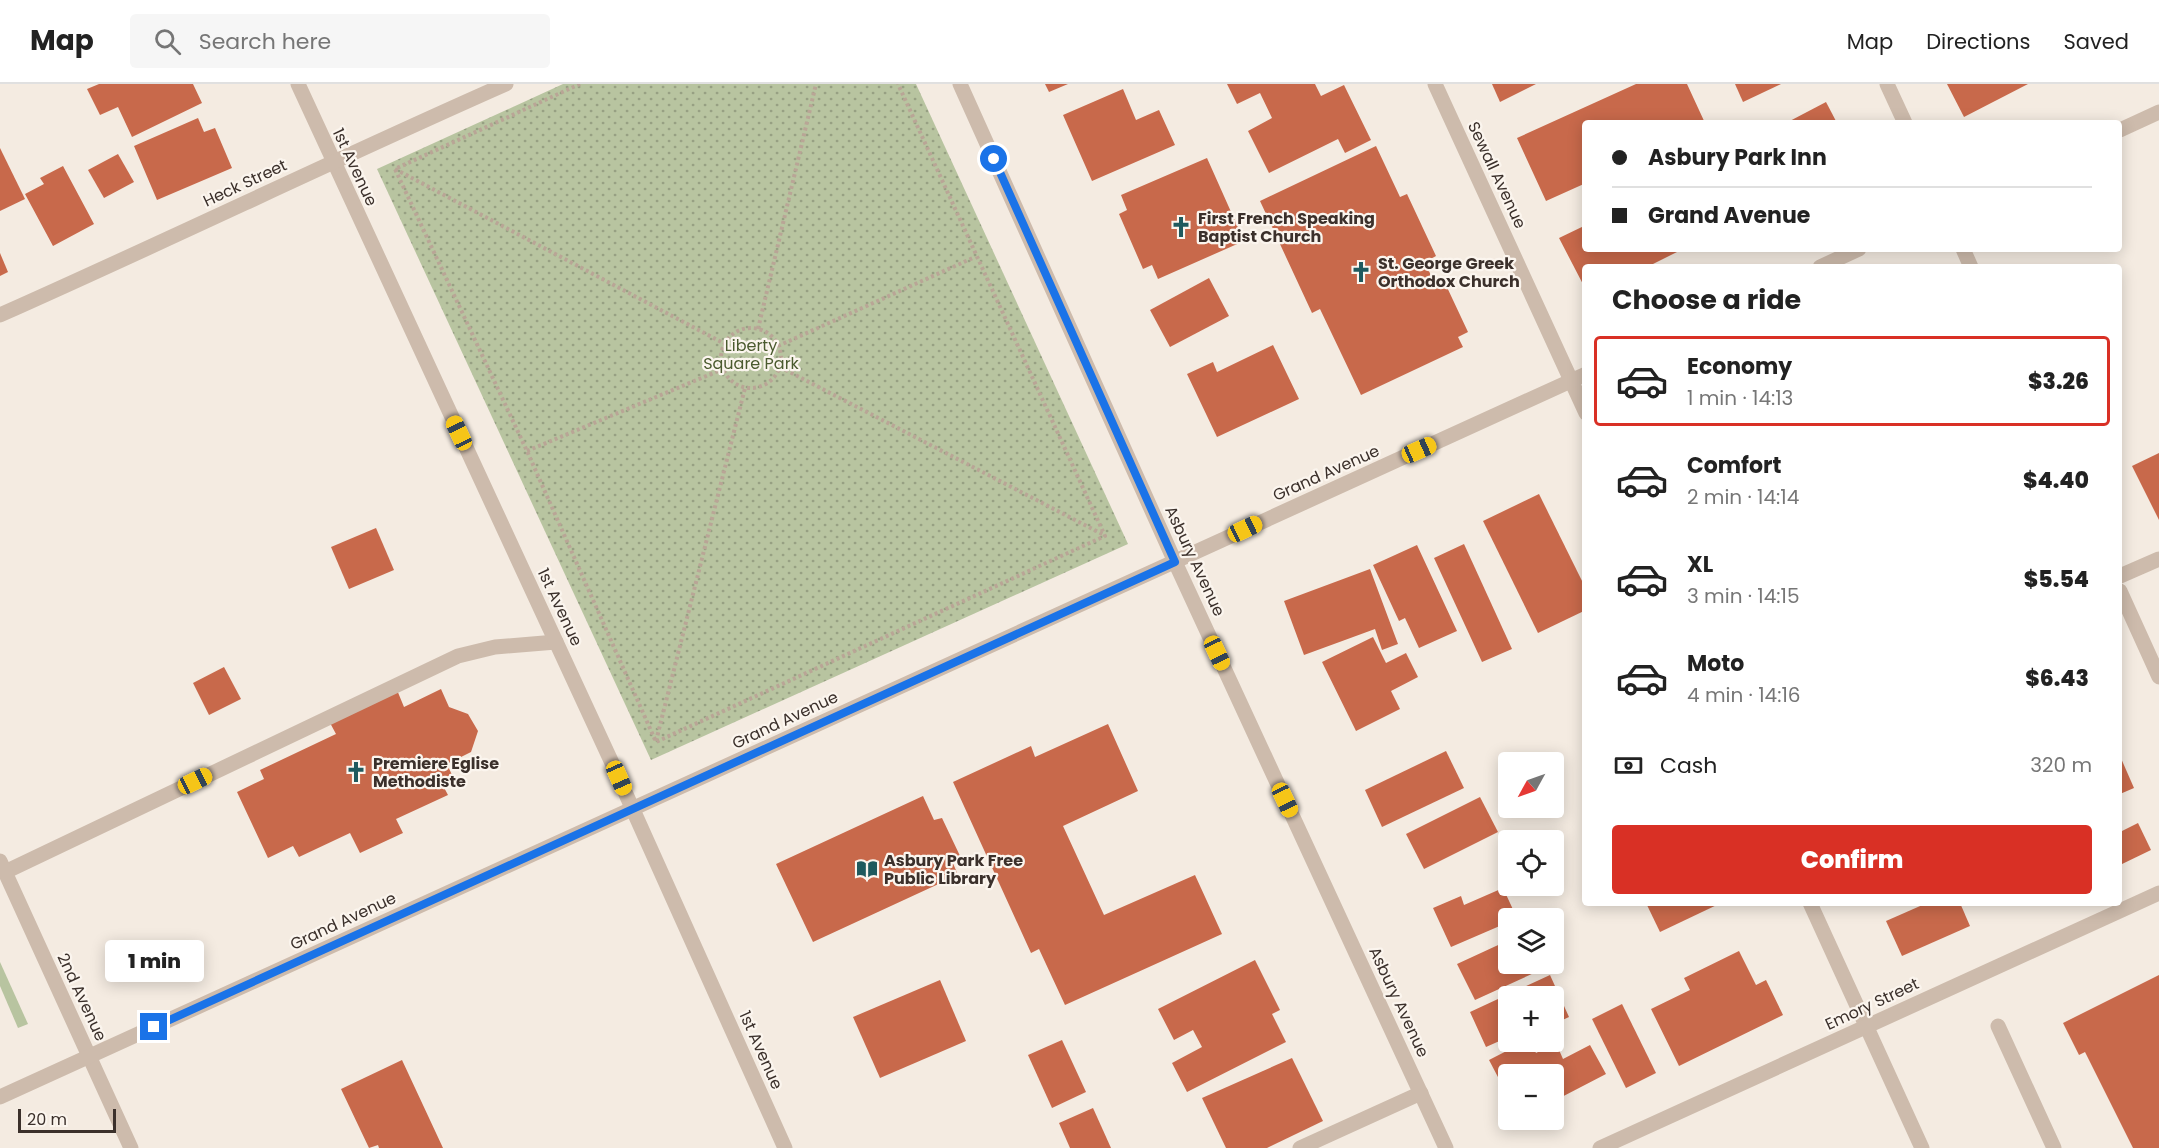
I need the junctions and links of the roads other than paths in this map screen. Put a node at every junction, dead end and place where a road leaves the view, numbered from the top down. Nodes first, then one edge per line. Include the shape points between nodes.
1 (298, 84) edge
2 (506, 84) edge
3 (960, 84) edge
4 (1436, 84) edge
5 (1887, 84) edge
6 (2159, 112) edge
7 (1904, 120) edge
8 (2122, 129) edge
9 (333, 161) junction
10 (1852, 252) edge
11 (1826, 264) edge
12 (0, 315) edge
13 (1582, 376) edge
14 (1571, 381) junction
15 (1582, 404) edge
16 (2159, 559) edge
17 (1175, 562) junction
18 (2122, 575) edge
19 (2122, 595) edge
20 (556, 642) junction
21 (2157, 667) edge
22 (633, 809) junction
23 (2, 867) edge
24 (2159, 893) edge
25 (1811, 906) edge
26 (1866, 1026) junction
27 (1998, 1026) dead end
28 (89, 1057) junction
29 (1421, 1093) junction
30 (0, 1097) edge
31 (131, 1148) edge
32 (785, 1148) edge
33 (1300, 1148) edge
34 (1446, 1148) edge
35 (1600, 1148) edge
36 (1922, 1148) edge
37 (2054, 1148) edge

1 - 9 street, 1st Avenue
2 - 9 street, Heck Street
3 - 17 street, Asbury Avenue
4 - 14 street, Sewall Avenue
5 - 7 street
6 - 8 street
9 - 12 street, Heck Street
9 - 20 street, 1st Avenue
10 - 11 street
13 - 14 street, Grand Avenue
14 - 15 street, Sewall Avenue
14 - 17 street, Grand Avenue
16 - 18 street
17 - 22 street, Grand Avenue
17 - 29 street, Asbury Avenue
19 - 21 street
20 - 22 street, 1st Avenue
20 - 23 street via 495,647 459,656
22 - 28 street, Grand Avenue
22 - 32 street, 1st Avenue
23 - 28 street, 2nd Avenue
24 - 26 street, Emory Street
25 - 26 street
26 - 35 street, Emory Street
26 - 36 street
27 - 37 street
28 - 30 street, Grand Avenue
28 - 31 street, 2nd Avenue
29 - 33 street
29 - 34 street, Asbury Avenue

